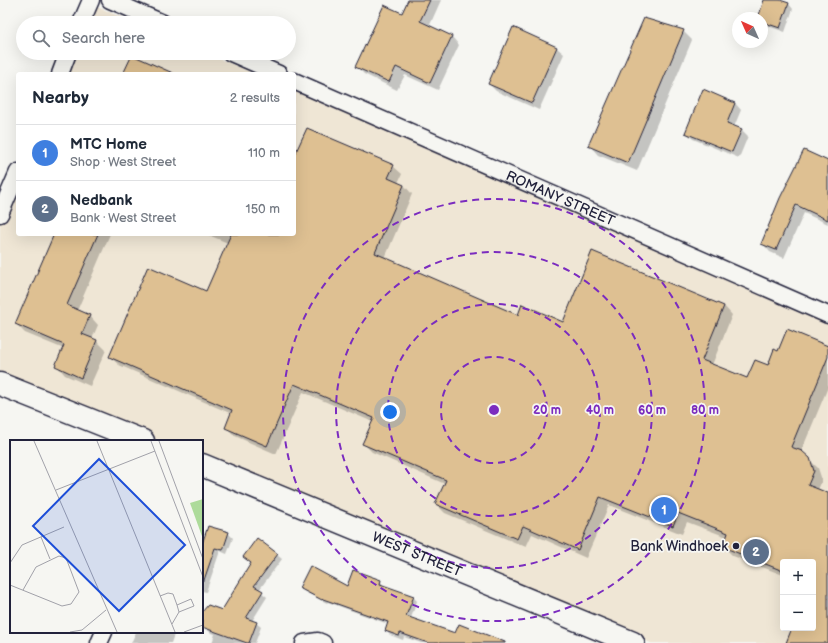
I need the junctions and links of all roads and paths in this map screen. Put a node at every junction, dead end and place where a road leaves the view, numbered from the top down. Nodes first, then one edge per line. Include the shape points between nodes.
1 (91, 0) edge
2 (110, 0) edge
3 (84, 16) edge
4 (146, 16) edge
5 (65, 60) edge
6 (247, 60) edge
7 (61, 72) edge
8 (274, 72) edge
9 (296, 82) edge
10 (16, 177) edge
11 (0, 214) edge
12 (828, 315) edge
13 (0, 384) edge
14 (140, 440) edge
15 (203, 465) edge
16 (104, 633) edge
17 (99, 643) edge
18 (304, 643) edge
19 (323, 643) edge
20 (633, 643) edge

1 - 3 street
2 - 4 street
5 - 7 street
6 - 8 street
9 - 12 street, ROMANY STREET
10 - 11 street
13 - 14 street
15 - 20 street, WEST STREET
16 - 17 street
18 - 19 street

